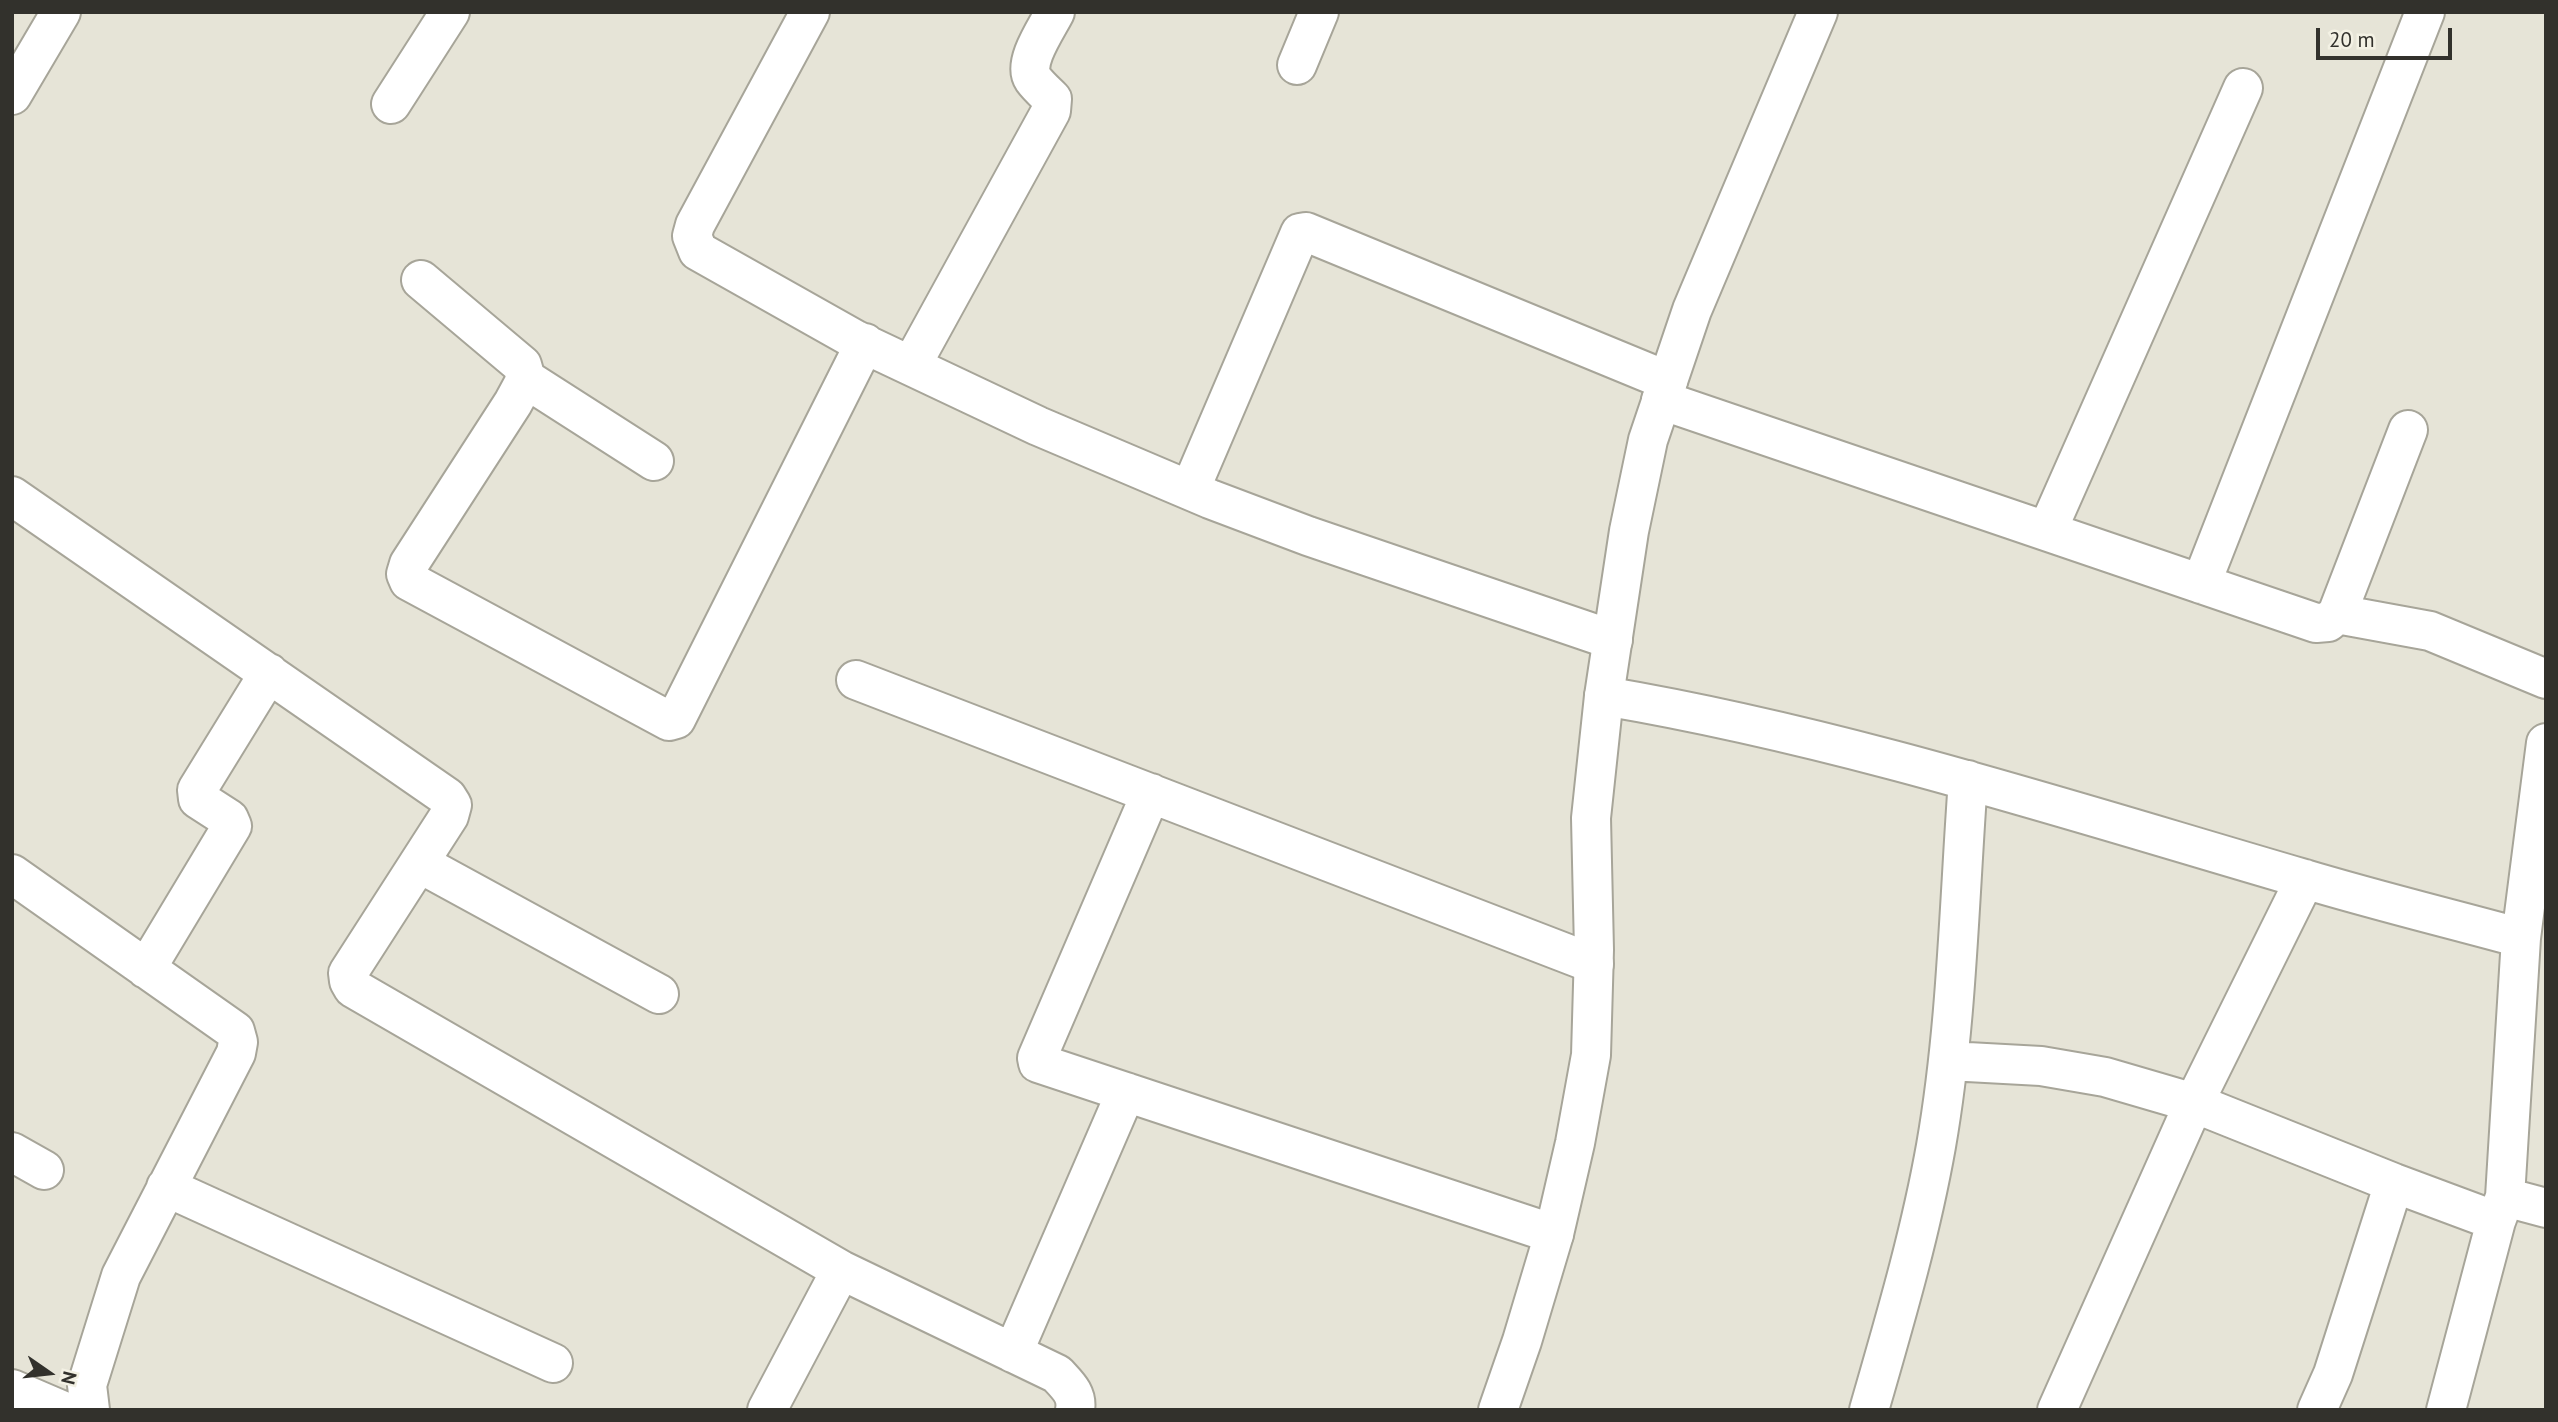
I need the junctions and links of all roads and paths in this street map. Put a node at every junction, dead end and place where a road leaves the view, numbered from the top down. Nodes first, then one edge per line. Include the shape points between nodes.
1 (61, 12) edge
2 (450, 12) edge
3 (810, 12) edge
4 (1055, 12) edge
5 (1319, 12) edge
6 (1818, 12) edge
7 (2425, 12) edge
8 (1297, 65) dead end
9 (17, 74) edge
10 (2243, 88) dead end
11 (391, 104) dead end
12 (421, 280) dead end
13 (865, 343) junction
14 (911, 366) junction
15 (526, 379) junction
16 (1665, 391) junction
17 (2408, 430) dead end
18 (654, 461) dead end
19 (1190, 490) junction
20 (12, 496) edge
21 (2047, 531) junction
22 (2201, 584) junction
23 (2337, 614) junction
24 (1612, 640) junction
25 (269, 673) junction
26 (2546, 679) edge
27 (856, 680) dead end
28 (1604, 696) junction
29 (2545, 763) edge
30 (1968, 780) junction
31 (1151, 793) junction
32 (419, 863) junction
33 (12, 874) edge
34 (2305, 879) junction
35 (2521, 938) junction
36 (1594, 964) junction
37 (146, 969) junction
38 (659, 994) dead end
39 (1949, 1061) junction
40 (1126, 1092) junction
41 (2193, 1103) junction
42 (2394, 1183) junction
43 (166, 1187) junction
44 (2546, 1208) edge
45 (2501, 1209) junction
46 (1554, 1234) junction
47 (841, 1270) junction
48 (1013, 1353) junction
49 (553, 1363) dead end
50 (12, 1389) edge
51 (61, 1410) edge
52 (90, 1410) edge
53 (767, 1410) edge
54 (1075, 1410) edge
55 (1498, 1410) edge
56 (1868, 1410) edge
57 (2057, 1410) edge
58 (2317, 1410) edge
59 (2446, 1410) edge

1 - 9 street
2 - 11 street
3 - 13 street via 695,225 693,244 698,251
4 - 14 street via 1032,57 1031,71 1031,77 1052,100 1051,111
5 - 8 street
6 - 16 street via 1692,310
7 - 22 street
10 - 21 street
12 - 15 street via 522,365
13 - 14 street
13 - 15 street via 676,719 669,721 409,581 406,574
14 - 19 street
15 - 18 street
16 - 19 street via 1300,233
16 - 21 street
16 - 24 street via 1648,440
17 - 23 street
19 - 24 street via 1308,536
20 - 25 street
21 - 22 street
22 - 23 street via 2316,623 2328,622
23 - 26 street via 2430,631
24 - 28 street
25 - 32 street via 447,797 452,805 449,816
25 - 37 street via 197,790 198,799 229,819 232,826
27 - 31 street
28 - 30 street via 1687,710
28 - 36 street via 1591,818
29 - 35 street
30 - 34 street
30 - 39 street
31 - 36 street
31 - 40 street via 1037,1058 1038,1063
32 - 38 street
32 - 47 street via 348,972 353,988
33 - 37 street
34 - 35 street
34 - 41 street
35 - 45 street
36 - 46 street via 1591,1055
37 - 43 street via 235,1031 238,1042
39 - 41 street via 2041,1066 2105,1077
39 - 56 street via 1923,1215
40 - 46 street
40 - 48 street
41 - 42 street
41 - 57 street
42 - 45 street
42 - 58 street via 2333,1374
43 - 49 street
43 - 52 street via 121,1276 87,1385
44 - 45 street
45 - 59 street
46 - 55 street
47 - 48 street
47 - 53 street
48 - 54 street via 1064,1381 1071,1388
50 - 51 street

